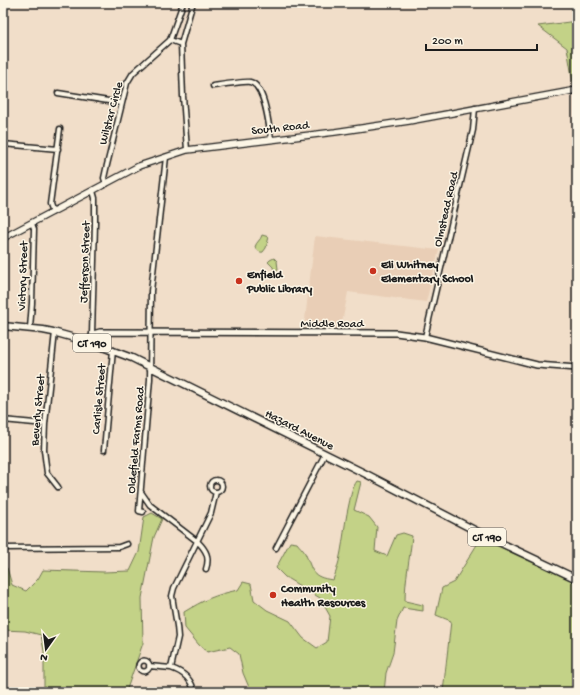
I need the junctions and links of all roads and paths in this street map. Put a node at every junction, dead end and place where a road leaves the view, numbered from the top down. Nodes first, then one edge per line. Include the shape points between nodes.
1 (183, 3) edge
2 (190, 3) edge
3 (170, 40) junction
4 (180, 44) junction
5 (213, 86) dead end
6 (577, 90) edge
7 (58, 93) dead end
8 (121, 103) junction
9 (475, 108) junction
10 (60, 129) dead end
11 (271, 139) junction
12 (3, 144) edge
13 (58, 149) junction
14 (187, 150) junction
15 (166, 156) junction
16 (106, 184) junction
17 (93, 191) junction
18 (53, 212) junction
19 (32, 224) junction
20 (3, 238) edge
21 (3, 326) edge
22 (30, 328) junction
23 (55, 332) junction
24 (150, 332) junction
25 (92, 334) junction
26 (424, 337) junction
27 (89, 342) junction
28 (113, 350) junction
29 (150, 366) junction
30 (577, 368) edge
31 (3, 420) edge
32 (45, 424) junction
33 (104, 450) dead end
34 (325, 454) junction
35 (58, 487) dead end
36 (140, 492) junction
37 (216, 492) dead end
38 (143, 512) dead end
39 (198, 542) junction
40 (127, 544) dead end
41 (3, 548) edge
42 (276, 548) dead end
43 (206, 569) dead end
44 (577, 579) edge
45 (149, 666) dead end
46 (170, 668) junction
47 (194, 692) edge

1 - 3 street, Wilstar Circle
2 - 4 street via 192,6
3 - 4 street
3 - 8 street, Wilstar Circle via 133,73 127,82
4 - 14 street
5 - 11 street via 250,82 257,86 265,104
6 - 9 main road, South Road
7 - 8 street
8 - 16 street, Wilstar Circle via 104,178
9 - 11 main road, South Road via 335,132
9 - 26 street, Olmstead Road via 473,130
10 - 13 street
11 - 14 main road, South Road
12 - 13 street
13 - 18 street via 50,204
14 - 15 main road, South Road
15 - 16 main road, South Road
15 - 24 street, Oldefield Farms Road via 151,291
16 - 17 main road, South Road
17 - 18 main road, South Road
17 - 25 street, Jefferson Street via 95,224
18 - 19 main road, South Road
19 - 20 main road, South Road
19 - 22 street, Victory Street via 34,228
21 - 22 main road, Hazard Avenue / CT 190
22 - 23 main road, Hazard Avenue / CT 190
23 - 27 main road, Hazard Avenue / CT 190
23 - 32 street, Beverly Street
24 - 25 street, Middle Road
24 - 26 street, Middle Road via 396,333
24 - 29 street, Oldefield Farms Road
25 - 27 street
26 - 30 street, Middle Road via 536,365
27 - 28 main road, Hazard Avenue / CT 190
28 - 29 main road, Hazard Avenue / CT 190
28 - 33 street, Carlisle Street
29 - 34 main road, Hazard Avenue / CT 190
29 - 36 street, Oldefield Farms Road
31 - 32 street
32 - 35 street, Beverly Street via 44,450 47,473
34 - 42 street
34 - 44 main road, Hazard Avenue / CT 190 via 476,532
36 - 38 street, Oldefield Farms Road via 139,511
36 - 39 street via 150,505
37 - 39 street via 212,513
39 - 43 street via 206,552
39 - 46 street via 172,596 178,637
40 - 41 street via 119,547
45 - 46 street
46 - 47 street via 180,670 189,678

